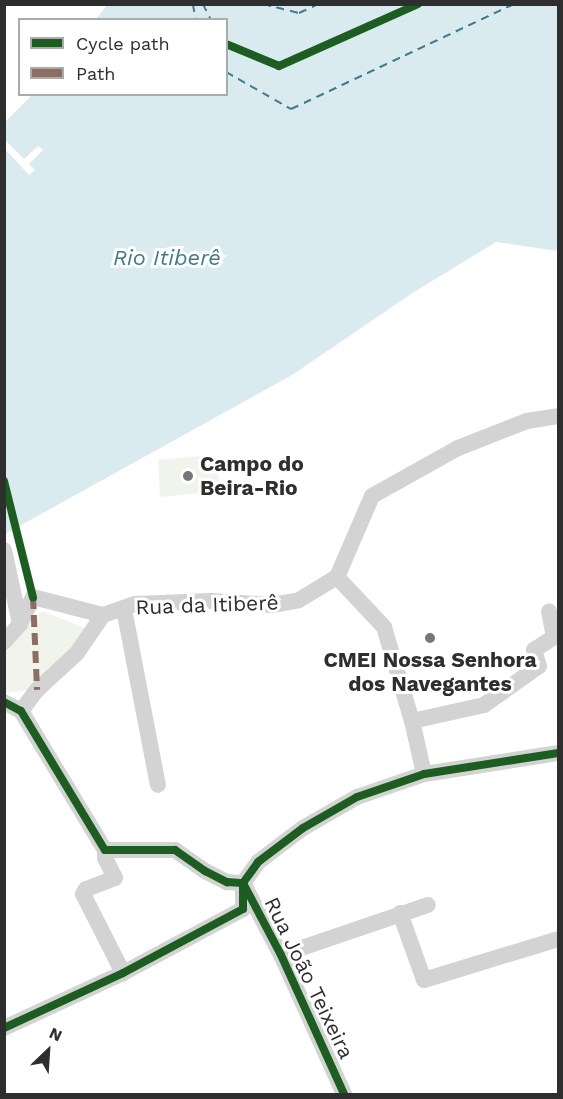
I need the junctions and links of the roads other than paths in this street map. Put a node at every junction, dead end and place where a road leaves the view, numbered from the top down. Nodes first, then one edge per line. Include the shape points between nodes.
1 (558, 416) edge
2 (4, 550) edge
3 (337, 577) junction
4 (124, 609) junction
5 (549, 611) dead end
6 (103, 615) junction
7 (20, 624) junction
8 (4, 642) edge
9 (4, 702) edge
10 (21, 711) junction
11 (412, 722) junction
12 (558, 753) edge
13 (424, 774) junction
14 (158, 785) dead end
15 (105, 850) junction
16 (243, 882) junction
17 (428, 905) dead end
18 (400, 914) junction
19 (558, 939) edge
20 (281, 955) junction
21 (123, 973) junction
22 (4, 1028) edge
23 (344, 1095) edge

1 - 3 street via 527,422 458,448 372,496
2 - 7 street
3 - 4 street, Rua da Itiberê via 299,600 272,605 211,601 135,604
3 - 11 street via 384,627
4 - 6 street, Rua da Itiberê
4 - 14 street
5 - 11 street via 554,637 534,650 539,666 484,705
6 - 7 street via 33,597
6 - 10 street via 77,653 37,690
7 - 8 street
9 - 10 street
10 - 15 street
11 - 13 street
12 - 13 street
13 - 16 street via 357,796 303,828 258,861
15 - 16 street, Rua João Teixeira via 175,850 227,882
15 - 21 street via 115,878 86,889 83,894
16 - 20 street, Rua João Teixeira
16 - 21 street via 243,909
17 - 18 street
18 - 19 street via 424,980
18 - 20 street
20 - 23 street, Rua João Teixeira
21 - 22 street

